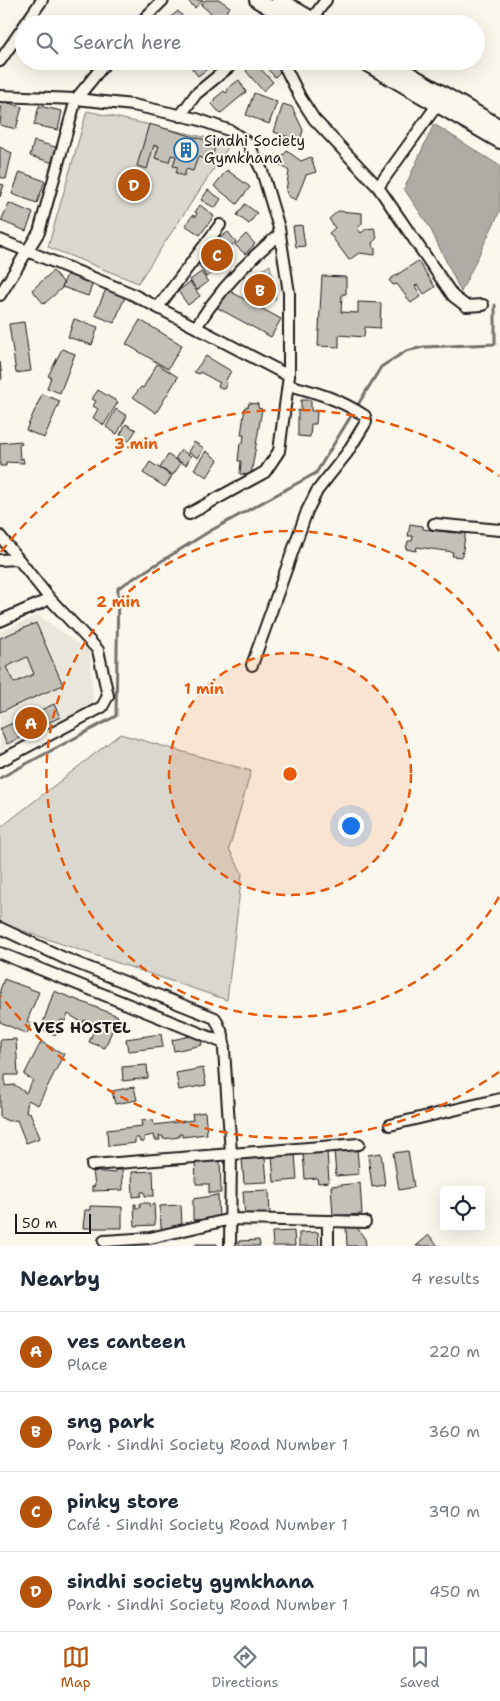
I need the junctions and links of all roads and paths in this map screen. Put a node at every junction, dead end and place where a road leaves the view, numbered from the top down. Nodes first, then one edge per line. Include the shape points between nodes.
1 (42, 0) edge
2 (163, 0) edge
3 (257, 0) edge
4 (279, 0) edge
5 (326, 0) edge
6 (32, 15) edge
7 (148, 15) edge
8 (284, 15) edge
9 (288, 15) edge
10 (319, 15) edge
11 (15, 39) edge
12 (0, 61) edge
13 (99, 70) edge
14 (225, 70) edge
15 (286, 70) edge
16 (380, 70) edge
17 (399, 70) edge
18 (0, 96) edge
19 (76, 98) junction
20 (441, 100) junction
21 (180, 116) junction
22 (500, 126) edge
23 (500, 141) edge
24 (378, 187) junction
25 (220, 225) dead end
26 (280, 234) junction
27 (0, 240) edge
28 (28, 251) junction
29 (0, 295) edge
30 (483, 305) dead end
31 (158, 307) junction
32 (196, 327) junction
33 (289, 380) junction
34 (189, 514) dead end
35 (434, 524) dead end
36 (500, 530) edge
37 (0, 536) edge
38 (17, 559) junction
39 (0, 560) edge
40 (50, 599) junction
41 (0, 621) edge
42 (252, 665) dead end
43 (0, 761) edge
44 (0, 928) edge
45 (0, 953) edge
46 (224, 1043) junction
47 (500, 1099) edge
48 (390, 1125) dead end
49 (358, 1144) dead end
50 (231, 1153) junction
51 (92, 1165) dead end
52 (231, 1219) junction
53 (328, 1221) junction
54 (365, 1222) dead end
55 (104, 1241) dead end
56 (150, 1242) edge
57 (230, 1246) edge
58 (328, 1246) edge

1 - 6 street
2 - 7 street
3 - 8 main road
4 - 9 main road
5 - 10 street
11 - 12 street
13 - 19 street
14 - 21 street via 196,94
15 - 24 street via 314,119
16 - 20 main road
17 - 20 main road
18 - 19 street
19 - 21 street via 133,104
19 - 28 street via 39,232
20 - 22 main road
20 - 23 main road
20 - 24 street
21 - 26 street via 231,131 248,143 262,171
24 - 30 street via 453,296 466,306
25 - 31 street
26 - 32 street via 226,285
26 - 33 street via 289,293
27 - 28 street
28 - 29 street
28 - 31 street
31 - 32 street
32 - 33 street
33 - 34 street via 279,451 265,472
33 - 42 street via 350,405 365,416 365,426 317,491 307,511
35 - 36 street
37 - 38 street
38 - 39 street
38 - 40 street
40 - 41 street
40 - 43 street via 98,650 108,696 102,707
44 - 46 street via 64,958 214,1018
45 - 46 street
46 - 50 street
47 - 48 street
49 - 50 street
50 - 51 street
50 - 52 street
52 - 53 street
52 - 56 street
52 - 57 street
53 - 54 street
53 - 58 street
55 - 56 street

